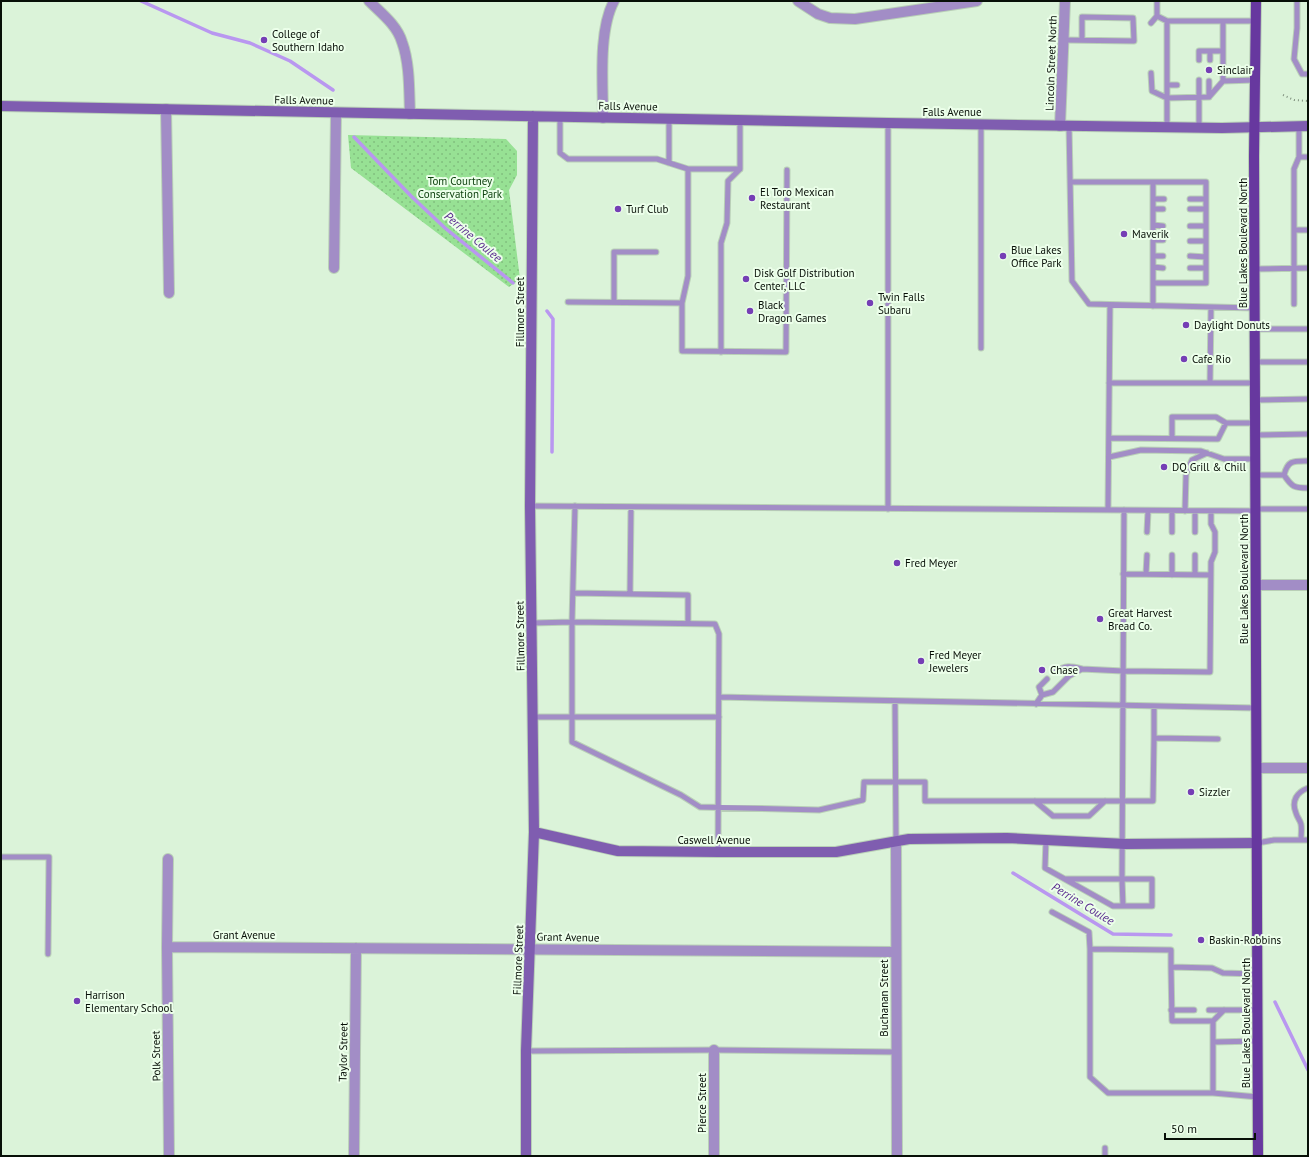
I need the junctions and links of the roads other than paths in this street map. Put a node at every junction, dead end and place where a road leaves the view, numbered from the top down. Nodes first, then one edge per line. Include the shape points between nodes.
1 (369, 1) edge
2 (614, 1) edge
3 (798, 1) edge
4 (976, 1) edge
5 (1065, 1) edge
6 (1157, 1) edge
7 (1256, 1) edge
8 (1297, 1) edge
9 (944, 4) edge
10 (1158, 16) junction
11 (1167, 21) junction
12 (1222, 21) junction
13 (1256, 21) junction
14 (1151, 23) dead end
15 (1064, 40) junction
16 (1082, 40) junction
17 (1223, 50) junction
18 (1210, 51) junction
19 (1199, 60) dead end
20 (1210, 60) dead end
21 (1151, 73) dead end
22 (1308, 74) edge
23 (1255, 80) junction
24 (1209, 81) dead end
25 (1223, 81) junction
26 (1167, 85) junction
27 (1176, 85) dead end
28 (1192, 86) dead end
29 (1209, 97) junction
30 (1167, 98) junction
31 (1198, 98) junction
32 (1, 106) edge
33 (166, 109) junction
34 (336, 113) junction
35 (410, 114) junction
36 (533, 116) junction
37 (560, 117) junction
38 (604, 118) junction
39 (669, 119) junction
40 (740, 121) junction
41 (888, 123) junction
42 (981, 124) junction
43 (1065, 126) junction
44 (1303, 126) edge
45 (1167, 127) junction
46 (1199, 128) junction
47 (1254, 128) junction
48 (1299, 157) junction
49 (1308, 157) edge
50 (669, 163) junction
51 (688, 169) junction
52 (740, 169) junction
53 (787, 170) dead end
54 (1070, 182) junction
55 (1153, 182) junction
56 (1153, 199) junction
57 (1164, 199) dead end
58 (1190, 199) dead end
59 (1206, 199) junction
60 (1153, 209) junction
61 (1163, 209) dead end
62 (1190, 209) dead end
63 (1206, 209) junction
64 (1153, 225) junction
65 (1163, 226) dead end
66 (1190, 226) dead end
67 (1206, 226) junction
68 (1295, 230) junction
69 (1308, 230) edge
70 (1153, 240) junction
71 (1163, 240) dead end
72 (1190, 241) dead end
73 (1206, 241) junction
74 (656, 252) dead end
75 (1153, 256) junction
76 (1163, 256) dead end
77 (1190, 256) dead end
78 (1206, 257) junction
79 (334, 268) dead end
80 (1153, 268) junction
81 (1163, 268) dead end
82 (1190, 268) dead end
83 (1206, 268) junction
84 (1294, 268) junction
85 (1308, 268) edge
86 (1255, 269) junction
87 (1154, 284) junction
88 (169, 293) dead end
89 (568, 302) dead end
90 (614, 302) junction
91 (682, 303) junction
92 (1294, 304) dead end
93 (1110, 305) junction
94 (1154, 306) junction
95 (1211, 307) junction
96 (1255, 308) junction
97 (1308, 328) edge
98 (1255, 329) junction
99 (981, 348) dead end
100 (721, 352) junction
101 (1255, 362) junction
102 (1308, 362) edge
103 (1109, 383) junction
104 (1210, 383) junction
105 (1255, 383) junction
106 (1308, 399) edge
107 (1255, 400) junction
108 (1226, 423) junction
109 (1255, 423) junction
110 (1308, 434) edge
111 (1256, 435) junction
112 (1109, 438) junction
113 (1172, 438) junction
114 (1207, 452) junction
115 (1108, 457) junction
116 (1256, 459) junction
117 (1308, 461) edge
118 (1256, 475) junction
119 (1284, 475) junction
120 (1308, 488) edge
121 (530, 506) junction
122 (575, 506) junction
123 (631, 507) junction
124 (888, 509) junction
125 (1308, 509) edge
126 (1108, 510) junction
127 (1124, 510) junction
128 (1256, 510) junction
129 (1148, 511) junction
130 (1172, 511) junction
131 (1185, 511) junction
132 (1195, 511) junction
133 (1211, 511) junction
134 (1147, 532) dead end
135 (1172, 532) dead end
136 (1195, 532) dead end
137 (1147, 555) dead end
138 (1172, 555) dead end
139 (1195, 555) dead end
140 (1123, 574) junction
141 (1146, 574) junction
142 (1172, 575) junction
143 (1195, 575) junction
144 (1211, 575) junction
145 (1256, 585) junction
146 (1308, 585) edge
147 (573, 593) junction
148 (630, 594) junction
149 (572, 622) junction
150 (532, 623) junction
151 (688, 623) junction
152 (1082, 669) junction
153 (1123, 671) junction
154 (1055, 672) dead end
155 (1047, 679) dead end
156 (1042, 695) junction
157 (718, 697) junction
158 (894, 701) junction
159 (1036, 704) junction
160 (1123, 706) junction
161 (1154, 706) junction
162 (1256, 708) junction
163 (533, 717) junction
164 (572, 717) junction
165 (718, 718) junction
166 (1154, 738) junction
167 (1218, 739) dead end
168 (1256, 768) junction
169 (1308, 768) edge
170 (895, 782) junction
171 (1308, 788) edge
172 (1035, 801) junction
173 (1104, 801) junction
174 (1122, 801) junction
175 (718, 808) junction
176 (534, 832) junction
177 (896, 840) junction
178 (1046, 840) junction
179 (1301, 840) junction
180 (1308, 840) edge
181 (1257, 843) junction
182 (1122, 844) junction
183 (718, 852) junction
184 (1, 857) edge
185 (168, 859) dead end
186 (1064, 878) junction
187 (1122, 879) junction
188 (1123, 906) junction
189 (1052, 912) dead end
190 (167, 947) junction
191 (356, 948) junction
192 (531, 948) junction
193 (1090, 949) junction
194 (896, 952) junction
195 (48, 954) dead end
196 (1171, 967) junction
197 (1257, 974) junction
198 (1171, 1010) junction
199 (1194, 1010) dead end
200 (1209, 1010) dead end
201 (1224, 1010) junction
202 (1258, 1010) junction
203 (1213, 1021) junction
204 (1258, 1041) junction
205 (1213, 1042) junction
206 (714, 1050) junction
207 (526, 1051) junction
208 (896, 1052) junction
209 (1213, 1093) junction
210 (1258, 1097) junction
211 (1105, 1148) dead end
212 (169, 1156) edge
213 (354, 1156) edge
214 (526, 1156) edge
215 (714, 1156) edge
216 (896, 1156) edge
217 (1105, 1156) edge
218 (1258, 1156) edge

1 - 35 street via 390,22 402,42
2 - 38 street via 606,27 603,56
3 - 9 street via 818,14 830,18 855,19
4 - 9 street
5 - 15 street, Lincoln Street North
6 - 10 lane
7 - 13 main road, Blue Lakes Boulevard North
8 - 22 lane via 1294,59 1302,74
10 - 11 lane
10 - 14 lane
11 - 12 lane
11 - 26 lane
12 - 13 lane
12 - 17 lane
13 - 23 main road, Blue Lakes Boulevard North
15 - 16 lane
15 - 43 street, Lincoln Street North
16 - 16 lane via 1134,41 1133,18 1082,17
17 - 18 lane
17 - 25 lane
18 - 19 lane via 1199,51
18 - 20 lane
21 - 30 lane via 1152,91
23 - 25 lane
23 - 47 main road, Blue Lakes Boulevard North
24 - 29 lane
25 - 29 lane
26 - 27 lane
26 - 30 lane
28 - 31 lane via 1199,83
29 - 31 lane
30 - 31 lane
30 - 45 lane
31 - 46 lane
32 - 33 street, Falls Avenue
33 - 34 street, Falls Avenue
33 - 88 street
34 - 35 street, Falls Avenue
34 - 79 street
35 - 36 street, Falls Avenue
36 - 37 street, Falls Avenue
36 - 121 street, Fillmore Street
37 - 38 street, Falls Avenue
37 - 50 lane via 560,153 568,159 657,159
38 - 39 street, Falls Avenue
39 - 40 street, Falls Avenue
39 - 50 lane
40 - 41 street, Falls Avenue
40 - 52 lane
41 - 42 street, Falls Avenue
41 - 124 lane
42 - 43 street, Falls Avenue
42 - 99 lane
43 - 45 street, Falls Avenue
43 - 54 lane
44 - 47 street, Falls Avenue
44 - 48 lane
45 - 46 street, Falls Avenue
46 - 47 street, Falls Avenue
47 - 86 main road, Blue Lakes Boulevard North
48 - 49 lane
48 - 68 lane via 1294,169
50 - 51 lane
51 - 52 lane
51 - 91 lane via 688,276
52 - 100 lane via 728,181 727,223 721,243
53 - 100 lane via 786,352
54 - 55 lane
54 - 93 lane via 1072,281 1088,304
55 - 56 lane
55 - 59 lane via 1206,182
56 - 57 lane
56 - 60 lane
58 - 59 lane
59 - 63 lane
60 - 61 lane
60 - 64 lane
62 - 63 lane
63 - 67 lane
64 - 65 lane
64 - 70 lane
66 - 67 lane
67 - 73 lane
68 - 69 lane
68 - 84 lane
70 - 71 lane
70 - 75 lane
72 - 73 lane
73 - 78 lane
74 - 90 lane via 614,252
75 - 76 lane
75 - 80 lane
77 - 78 lane
78 - 83 lane
80 - 81 lane
80 - 87 lane
82 - 83 lane
83 - 87 lane via 1206,284
84 - 85 lane
84 - 86 lane
84 - 92 lane
86 - 96 main road, Blue Lakes Boulevard North
87 - 94 lane
89 - 90 lane
90 - 91 lane
91 - 100 lane via 682,351
93 - 94 lane
93 - 103 lane
94 - 95 lane
95 - 96 lane
95 - 104 lane
96 - 98 main road, Blue Lakes Boulevard North
97 - 98 lane
98 - 101 main road, Blue Lakes Boulevard North
101 - 102 lane
101 - 105 main road, Blue Lakes Boulevard North
103 - 104 lane
103 - 112 lane
104 - 105 lane
105 - 107 main road, Blue Lakes Boulevard North
106 - 107 lane
107 - 109 main road, Blue Lakes Boulevard North
108 - 109 lane
108 - 113 lane via 1218,439
108 - 113 lane via 1216,417 1172,416
109 - 111 main road, Blue Lakes Boulevard North
110 - 111 lane
111 - 116 main road, Blue Lakes Boulevard North
112 - 113 lane
112 - 115 lane
114 - 115 lane via 1142,450
114 - 116 lane via 1224,459
114 - 131 lane via 1192,460 1186,474
115 - 126 lane
116 - 118 main road, Blue Lakes Boulevard North
117 - 119 lane via 1292,461 1286,466
118 - 119 lane
118 - 128 main road, Blue Lakes Boulevard North
119 - 120 lane via 1291,485
121 - 122 lane
121 - 150 street, Fillmore Street
122 - 123 lane
122 - 147 lane
123 - 124 lane
123 - 148 lane
124 - 126 lane
125 - 128 lane
126 - 127 lane
127 - 129 lane
127 - 140 lane
128 - 133 lane
128 - 145 main road, Blue Lakes Boulevard North
129 - 130 lane
129 - 134 lane
130 - 131 lane
130 - 135 lane
131 - 132 lane
132 - 133 lane
132 - 136 lane
133 - 144 lane via 1215,552 1211,562
137 - 141 lane
138 - 142 lane
139 - 143 lane
140 - 141 lane
140 - 153 lane
141 - 142 lane
142 - 143 lane
143 - 144 lane
144 - 153 lane via 1210,672
145 - 146 street
145 - 162 main road, Blue Lakes Boulevard North
147 - 148 lane
147 - 149 lane
148 - 151 lane via 688,595
149 - 150 lane
149 - 151 lane
149 - 164 lane
150 - 163 street, Fillmore Street
151 - 157 lane via 715,624 719,634
152 - 153 lane
152 - 154 lane via 1071,666
152 - 156 lane via 1069,676 1053,692
153 - 160 lane
155 - 156 lane via 1039,687
156 - 159 lane
157 - 158 lane
157 - 165 lane
158 - 159 lane
158 - 170 lane
159 - 160 lane
160 - 161 lane
160 - 174 lane
161 - 162 lane
161 - 166 lane
162 - 168 main road, Blue Lakes Boulevard North
163 - 164 lane
163 - 176 street, Fillmore Street
164 - 165 lane
164 - 175 lane via 572,742 681,794 700,807
165 - 175 lane
166 - 167 lane
166 - 174 lane via 1153,801
168 - 169 street
168 - 181 main road, Blue Lakes Boulevard North
170 - 172 lane via 925,782 924,801
170 - 175 lane via 864,782 863,800 819,810
170 - 177 lane
171 - 179 lane via 1302,791 1294,802 1302,826
172 - 173 lane
172 - 173 lane via 1053,816 1089,816
173 - 174 lane
174 - 182 lane
175 - 183 lane
176 - 183 street, Caswell Avenue via 618,851
176 - 192 street, Fillmore Street
177 - 178 street, Caswell Avenue
177 - 183 street, Caswell Avenue via 836,852
177 - 194 street, Buchanan Street
178 - 182 street, Caswell Avenue
178 - 186 lane via 1045,868
179 - 180 lane
179 - 181 lane
181 - 182 street, Caswell Avenue
181 - 197 main road, Blue Lakes Boulevard North
182 - 187 lane
184 - 195 lane via 49,857
185 - 190 street, Polk Street
186 - 187 lane
186 - 188 lane via 1113,906
187 - 188 lane
187 - 188 lane via 1152,879 1152,906
189 - 193 lane via 1089,932
190 - 191 street, Grant Avenue
190 - 212 street, Polk Street
191 - 192 street, Grant Avenue
191 - 213 street, Taylor Street
192 - 194 street, Grant Avenue
192 - 207 street, Fillmore Street
193 - 196 lane via 1171,950
193 - 209 lane via 1090,1077 1108,1093
194 - 208 street, Buchanan Street
196 - 197 lane via 1212,968 1223,973
196 - 198 lane
197 - 202 main road, Blue Lakes Boulevard North
198 - 199 lane
198 - 203 lane via 1172,1021
200 - 201 lane
201 - 202 lane
201 - 203 lane
202 - 204 main road, Blue Lakes Boulevard North
203 - 205 lane
204 - 205 lane
204 - 210 main road, Blue Lakes Boulevard North
205 - 209 lane
206 - 207 lane
206 - 208 lane
206 - 215 street, Pierce Street
207 - 214 street, Fillmore Street
208 - 216 street, Buchanan Street
209 - 210 lane
210 - 218 main road, Blue Lakes Boulevard North
211 - 217 lane

